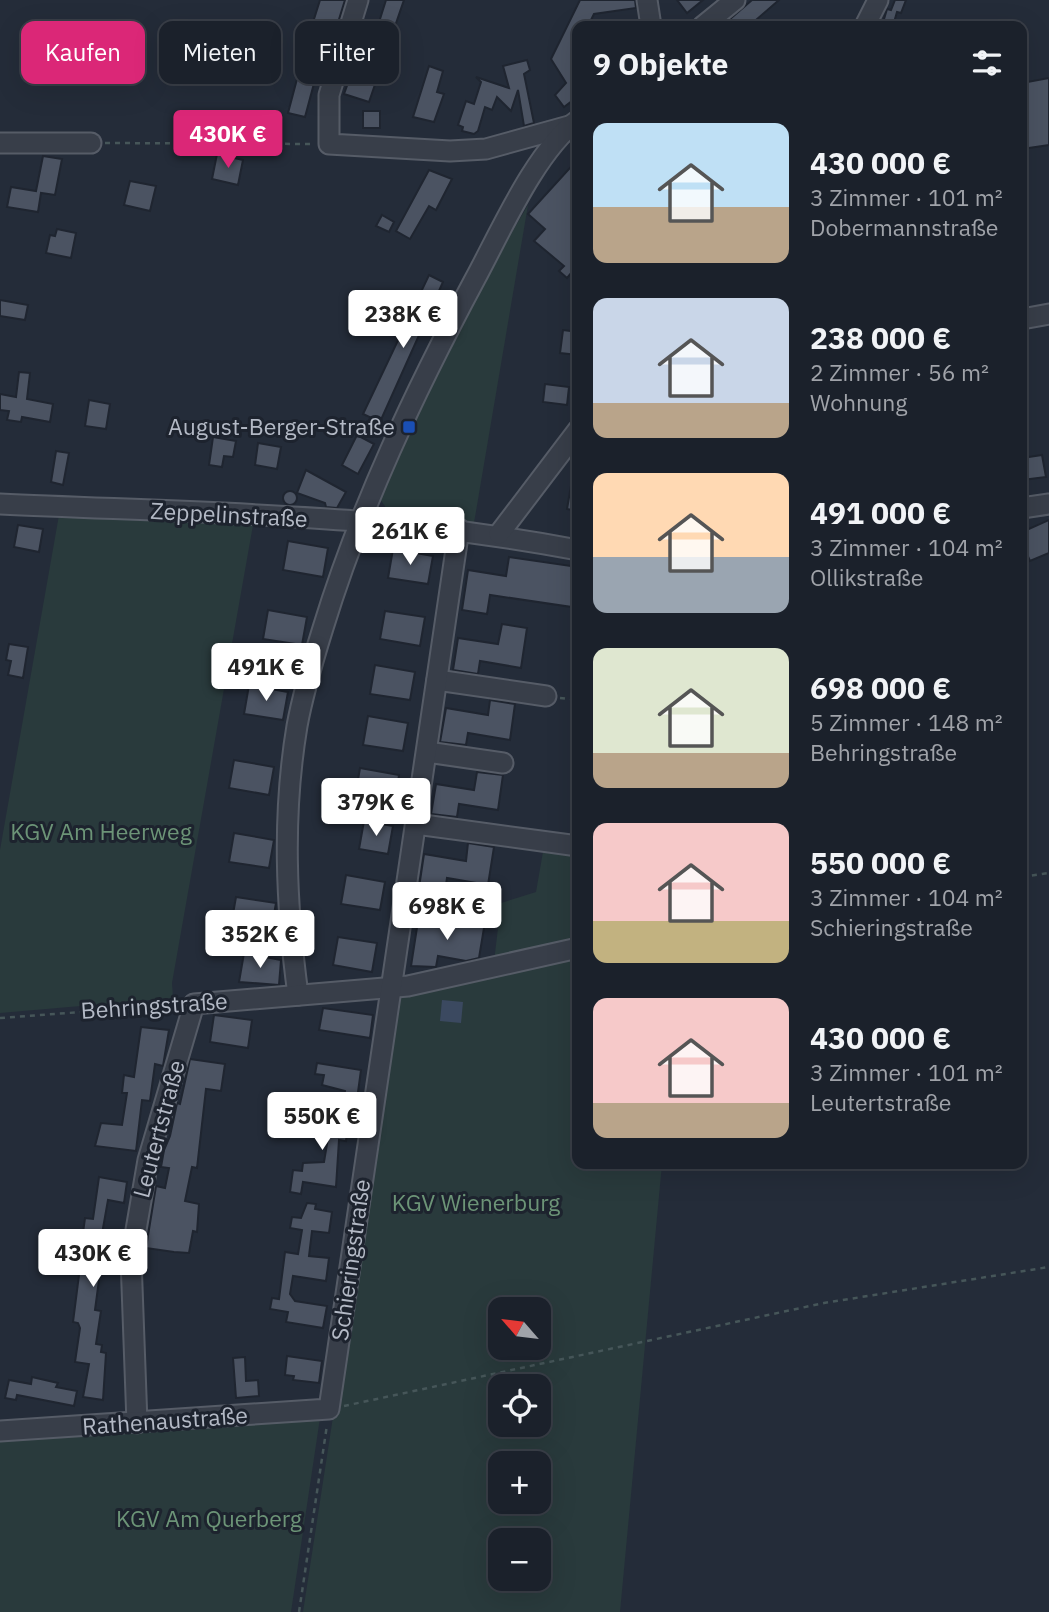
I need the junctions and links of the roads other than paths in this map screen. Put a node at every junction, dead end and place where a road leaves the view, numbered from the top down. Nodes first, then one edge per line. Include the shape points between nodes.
1 (358, 0) edge
2 (647, 0) edge
3 (735, 0) edge
4 (878, 0) edge
5 (650, 21) edge
6 (710, 21) edge
7 (868, 21) edge
8 (572, 122) edge
9 (572, 123) edge
10 (0, 143) edge
11 (91, 143) road end
12 (1049, 314) edge
13 (1027, 318) edge
14 (572, 438) edge
15 (0, 504) edge
16 (1049, 504) edge
17 (1027, 507) edge
18 (359, 521) junction
19 (459, 529) junction
20 (499, 534) junction
21 (572, 549) edge
22 (437, 680) junction
23 (546, 696) dead end
24 (427, 752) junction
25 (503, 763) dead end
26 (416, 824) junction
27 (572, 845) edge
28 (572, 949) edge
29 (400, 987) junction
30 (298, 995) junction
31 (194, 1004) joint
32 (329, 1409) joint
33 (137, 1423) junction
34 (0, 1431) edge

1 - 8 street via 329,95 329,144 486,149
2 - 5 street
3 - 6 street
4 - 7 street
9 - 18 street via 541,160 444,337
10 - 11 street
12 - 13 street
14 - 20 street
15 - 18 street, Zeppelinstraße
16 - 17 street
18 - 19 street, Zeppelinstraße
18 - 30 street via 331,600 297,725 286,849
19 - 20 street, Zeppelinstraße
19 - 22 street, Schieringstraße
20 - 21 street, Zeppelinstraße
22 - 23 street
22 - 24 street, Schieringstraße
24 - 25 street
24 - 26 street, Schieringstraße
26 - 27 street
26 - 29 street, Schieringstraße
28 - 29 street, Behringstraße
29 - 30 street, Behringstraße
29 - 32 street, Schieringstraße
30 - 31 street, Behringstraße
31 - 33 street, Leutertstraße via 148,1160 131,1259
32 - 33 street, Rathenaustraße
33 - 34 street, Rathenaustraße

